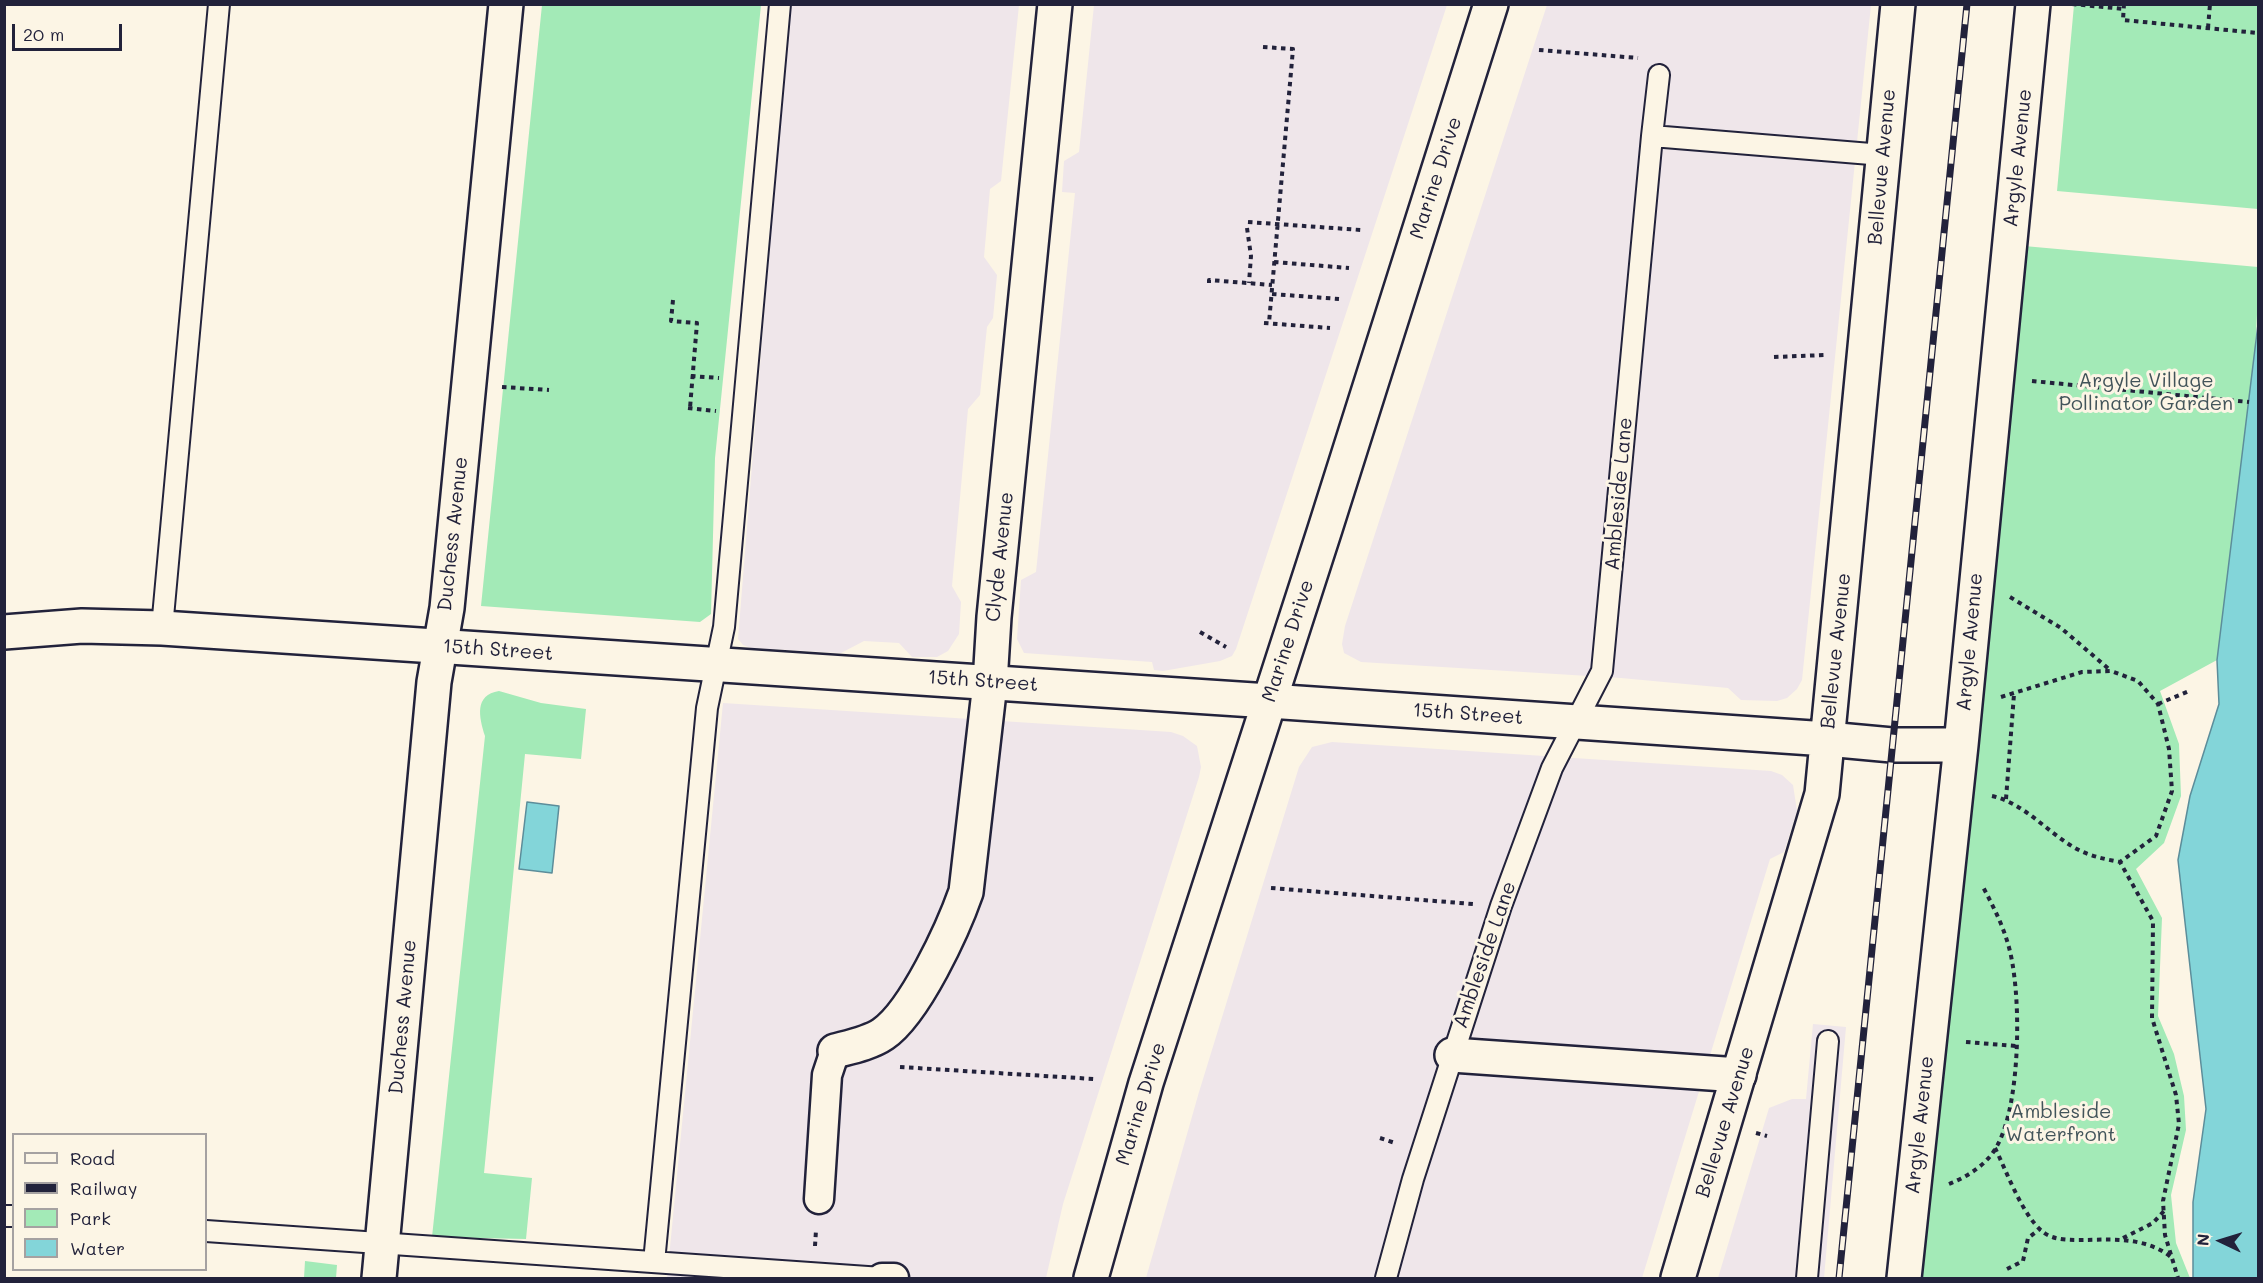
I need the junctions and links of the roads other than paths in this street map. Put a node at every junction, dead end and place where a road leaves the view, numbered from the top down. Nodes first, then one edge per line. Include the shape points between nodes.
1 (219, 4) edge
2 (506, 4) edge
3 (780, 4) edge
4 (1055, 4) edge
5 (1491, 4) edge
6 (1898, 4) edge
7 (2033, 4) edge
8 (1659, 75) road end
9 (1653, 136) junction
10 (1883, 155) junction
11 (162, 628) junction
12 (4, 632) edge
13 (439, 646) junction
14 (717, 664) junction
15 (990, 683) junction
16 (1269, 701) junction
17 (1576, 721) junction
18 (1827, 739) junction
19 (1960, 745) junction
20 (1828, 1041) dead end
21 (835, 1051) joint
22 (1452, 1055) junction
23 (1739, 1075) junction
24 (819, 1199) road end
25 (207, 1231) edge
26 (382, 1245) junction
27 (654, 1262) junction
28 (780, 1275) edge
29 (379, 1278) edge
30 (888, 1278) edge
31 (1091, 1278) edge
32 (1386, 1278) edge
33 (1678, 1278) edge
34 (1807, 1278) edge
35 (1904, 1278) edge

1 - 11 lane
2 - 13 street, Duchess Avenue via 447,608
3 - 14 lane via 724,627
4 - 15 street, Clyde Avenue
5 - 16 street, Marine Drive
6 - 10 street, Bellevue Avenue
7 - 19 street, Argyle Avenue
8 - 9 lane, Ambleside Lane
9 - 10 lane
9 - 17 lane, Ambleside Lane via 1602,671
10 - 18 street, Bellevue Avenue
11 - 12 street, 15th Street via 82,627
11 - 13 street, 15th Street
13 - 14 street, 15th Street
13 - 26 street, Duchess Avenue
14 - 15 street, 15th Street
14 - 27 lane via 706,719
15 - 16 street, 15th Street
15 - 21 street, Clyde Avenue via 969,875 960,908 907,1011 881,1036
16 - 17 street, 15th Street
16 - 31 street, Marine Drive via 1146,1083
17 - 18 street, 15th Street
17 - 22 lane, Ambleside Lane via 1552,768
18 - 19 street, 15th Street via 1892,745
18 - 23 street, Bellevue Avenue via 1822,794
19 - 35 street, Argyle Avenue
20 - 34 lane
21 - 24 street via 827,1075
22 - 23 street, Ambleside Lane
22 - 32 lane, Ambleside Lane
23 - 33 street, Bellevue Avenue
25 - 26 lane
26 - 27 lane
26 - 29 street, Duchess Avenue
27 - 28 lane
28 - 30 lane

